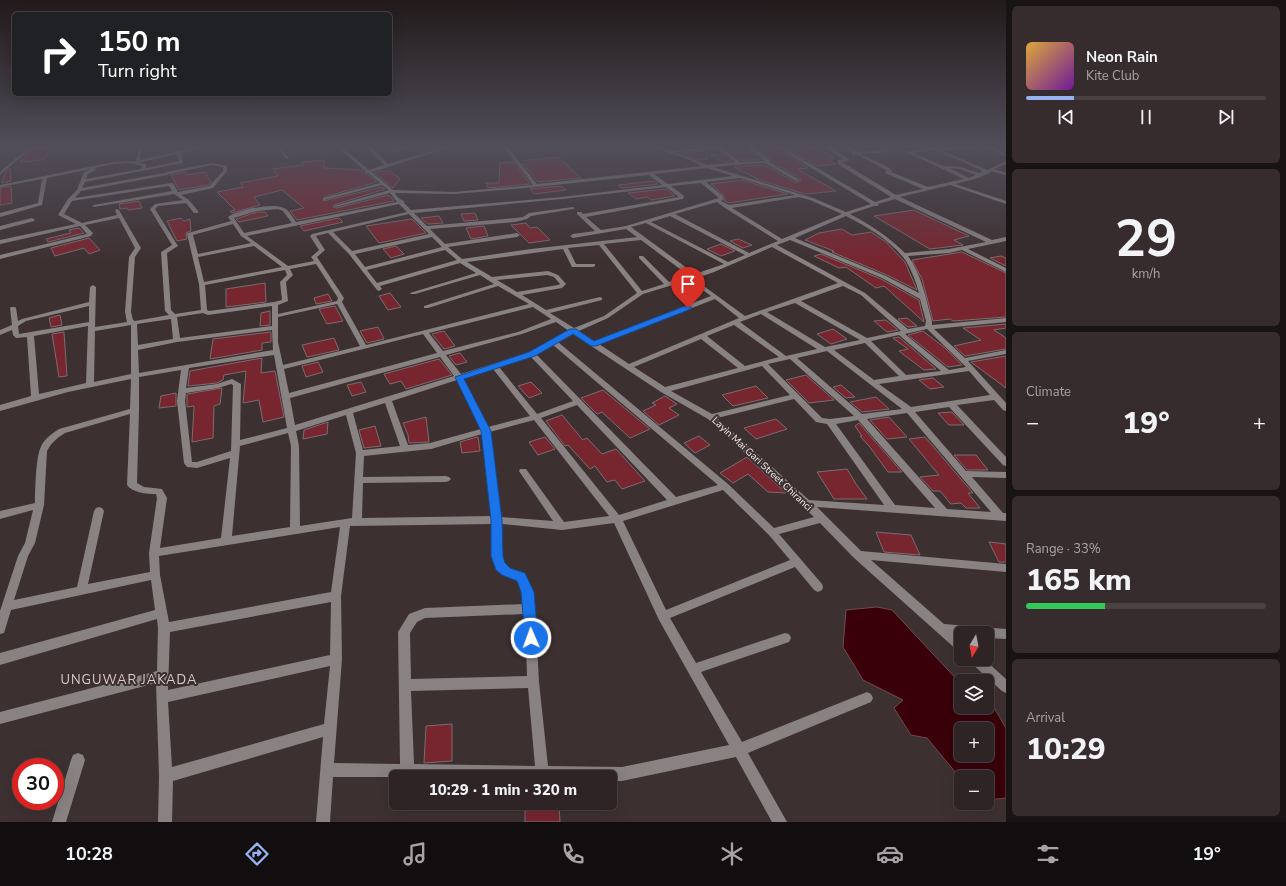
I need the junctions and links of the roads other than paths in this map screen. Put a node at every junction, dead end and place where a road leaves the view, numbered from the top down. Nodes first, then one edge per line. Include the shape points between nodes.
1 (44, 184) edge
2 (82, 184) edge
3 (110, 184) edge
4 (169, 184) edge
5 (171, 184) edge
6 (213, 184) edge
7 (380, 184) edge
8 (382, 184) edge
9 (552, 184) edge
10 (683, 184) edge
11 (707, 184) edge
12 (763, 184) edge
13 (841, 184) edge
14 (874, 184) edge
15 (916, 184) edge
16 (951, 184) edge
17 (953, 184) edge
18 (536, 186) joint
19 (669, 186) junction
20 (79, 190) junction
21 (929, 190) junction
22 (392, 191) junction
23 (176, 193) junction
24 (800, 196) junction
25 (1006, 196) edge
26 (562, 198) junction
27 (896, 198) junction
28 (993, 198) junction
29 (70, 200) junction
30 (717, 200) junction
31 (187, 201) junction
32 (402, 202) junction
33 (1006, 203) edge
34 (876, 205) junction
35 (94, 206) dead end
36 (336, 206) junction
37 (727, 206) junction
38 (573, 208) junction
39 (196, 212) dead end
40 (411, 212) junction
41 (346, 214) junction
42 (670, 214) junction
43 (846, 214) junction
44 (0, 215) edge
45 (582, 216) junction
46 (32, 220) dead end
47 (646, 221) junction
48 (233, 222) junction
49 (81, 224) junction
50 (295, 224) junction
51 (627, 227) junction
52 (0, 228) edge
53 (426, 228) junction
54 (329, 231) junction
55 (600, 232) junction
56 (586, 234) junction
57 (243, 235) junction
58 (433, 235) junction
59 (517, 235) dead end
60 (573, 236) dead end
61 (642, 238) junction
62 (791, 238) junction
63 (1006, 239) edge
64 (781, 241) junction
65 (0, 242) edge
66 (991, 242) junction
67 (256, 244) junction
68 (601, 244) junction
69 (594, 245) junction
70 (772, 245) junction
71 (445, 247) junction
72 (565, 247) junction
73 (962, 248) junction
74 (351, 253) junction
75 (749, 255) junction
76 (904, 255) junction
77 (195, 256) junction
78 (0, 257) edge
79 (641, 257) dead end
80 (461, 261) junction
81 (317, 262) junction
82 (728, 264) junction
83 (593, 265) dead end
84 (287, 268) junction
85 (365, 269) junction
86 (1006, 270) edge
87 (481, 273) junction
88 (690, 276) junction
89 (491, 279) junction
90 (202, 284) junction
91 (499, 284) junction
92 (667, 284) junction
93 (842, 284) junction
94 (93, 287) dead end
95 (413, 293) dead end
96 (641, 293) junction
97 (515, 294) junction
98 (715, 297) junction
99 (923, 298) junction
100 (600, 299) dead end
101 (796, 300) junction
102 (339, 302) junction
103 (93, 303) junction
104 (275, 304) junction
105 (534, 305) junction
106 (426, 307) dead end
107 (13, 308) dead end
108 (204, 311) junction
109 (544, 312) junction
110 (762, 312) junction
111 (174, 316) junction
112 (276, 316) junction
113 (744, 318) junction
114 (556, 320) junction
115 (1006, 320) edge
116 (735, 322) junction
117 (134, 323) junction
118 (14, 326) junction
119 (91, 326) junction
120 (276, 327) junction
121 (928, 327) junction
122 (573, 331) junction
123 (424, 332) junction
124 (0, 333) edge
125 (904, 333) junction
126 (30, 334) junction
127 (702, 336) junction
128 (177, 340) junction
129 (553, 341) junction
130 (867, 341) junction
131 (594, 344) junction
132 (135, 348) junction
133 (364, 348) junction
134 (826, 349) junction
135 (277, 352) junction
136 (1006, 352) edge
137 (443, 354) junction
138 (532, 354) junction
139 (789, 357) junction
140 (963, 360) junction
141 (763, 363) junction
142 (495, 366) junction
143 (185, 367) junction
144 (628, 367) junction
145 (280, 368) junction
146 (743, 368) junction
147 (971, 369) junction
148 (947, 372) junction
149 (134, 376) junction
150 (459, 377) junction
151 (905, 378) junction
152 (873, 382) junction
153 (90, 385) junction
154 (664, 390) junction
155 (182, 391) junction
156 (286, 396) junction
157 (795, 396) junction
158 (35, 397) junction
159 (996, 397) junction
160 (388, 400) junction
161 (578, 402) junction
162 (951, 404) junction
163 (0, 408) edge
164 (1006, 408) edge
165 (135, 410) junction
166 (909, 410) junction
167 (349, 412) junction
168 (536, 417) junction
169 (711, 417) junction
170 (860, 417) junction
171 (830, 422) junction
172 (293, 429) junction
173 (486, 431) junction
174 (236, 444) junction
175 (404, 449) junction
176 (235, 453) junction
177 (360, 453) junction
178 (1006, 463) edge
179 (523, 470) dead end
180 (964, 474) junction
181 (1006, 475) edge
182 (446, 478) dead end
183 (359, 480) junction
184 (726, 486) junction
185 (674, 501) junction
186 (807, 503) junction
187 (39, 505) junction
188 (892, 509) junction
189 (99, 511) dead end
190 (944, 512) junction
191 (0, 515) edge
192 (1003, 516) edge
193 (617, 519) junction
194 (820, 519) junction
195 (497, 520) junction
196 (352, 522) junction
197 (562, 526) junction
198 (295, 530) junction
199 (772, 532) junction
200 (226, 542) junction
201 (154, 554) junction
202 (858, 555) junction
203 (797, 562) junction
204 (1006, 568) edge
205 (155, 575) junction
206 (818, 587) dead end
207 (81, 591) junction
208 (336, 596) junction
209 (7, 606) junction
210 (530, 609) junction
211 (162, 613) junction
212 (663, 616) junction
213 (164, 628) junction
214 (0, 629) edge
215 (943, 629) junction
216 (1006, 634) edge
217 (785, 638) dead end
218 (954, 639) edge
219 (0, 659) edge
220 (336, 659) junction
221 (983, 666) edge
222 (694, 669) junction
223 (163, 675) junction
224 (533, 682) junction
225 (405, 686) junction
226 (1006, 687) edge
227 (162, 697) junction
228 (867, 698) dead end
229 (0, 718) edge
230 (330, 729) junction
231 (739, 750) junction
232 (78, 760) dead end
233 (327, 770) junction
234 (407, 770) edge
235 (542, 770) edge
236 (389, 771) edge
237 (617, 774) edge
238 (166, 776) junction
239 (59, 822) edge
240 (165, 822) edge
241 (323, 822) edge
242 (780, 822) edge

1 - 44 street via 40,204
2 - 20 street
3 - 20 street
4 - 29 street
5 - 23 street
6 - 23 street
7 - 36 street via 323,197
8 - 22 street, Layin Mai Gari Street Chiranci
9 - 18 street
10 - 19 street
11 - 30 street via 722,197
12 - 24 street
13 - 34 street
14 - 27 street
15 - 21 street
16 - 21 street
17 - 28 street
18 - 22 street via 454,193
19 - 26 street
19 - 45 street via 682,197
20 - 29 street
21 - 27 street
22 - 32 street, Layin Mai Gari Street Chiranci
22 - 36 street
23 - 31 street
23 - 35 street
24 - 37 street
24 - 43 street
25 - 28 street
26 - 38 street
26 - 40 street
27 - 34 street
27 - 66 street
28 - 33 street
29 - 49 street via 61,215
30 - 37 street
30 - 42 street
31 - 39 street
31 - 111 street via 152,208 174,246 164,252 168,312
32 - 40 street, Layin Mai Gari Street Chiranci
32 - 41 street
34 - 43 street
36 - 41 street
37 - 64 street
38 - 45 street
38 - 53 street via 529,215 515,220
40 - 53 street, Layin Mai Gari Street Chiranci
40 - 54 street
41 - 50 street
42 - 47 street
42 - 75 street
43 - 62 street
43 - 76 street
45 - 55 street
46 - 52 street
47 - 51 street
47 - 82 street
48 - 50 street via 233,216 270,207 283,209
48 - 57 street
48 - 77 street via 191,232
49 - 65 street
49 - 78 street via 89,235
49 - 117 street via 119,213 138,248 132,257 128,312 130,321
50 - 57 street
51 - 55 street
51 - 61 street
53 - 58 street, Layin Mai Gari Street Chiranci
54 - 74 street
54 - 81 street via 313,236 322,250 314,257
55 - 56 street
56 - 60 street
56 - 69 street
57 - 67 street
58 - 71 street, Layin Mai Gari Street Chiranci
58 - 74 street
59 - 71 street
61 - 68 street
61 - 88 street
62 - 64 street
62 - 99 street via 884,277
63 - 66 street
64 - 70 street
66 - 73 street
67 - 77 street
67 - 84 street
68 - 69 street
68 - 96 street
69 - 72 street
70 - 75 street
70 - 93 street
71 - 80 street, Layin Mai Gari Street Chiranci
71 - 85 street
72 - 80 street
72 - 83 street via 574,266
73 - 76 street via 949,252
73 - 86 street
74 - 85 street
75 - 82 street
76 - 99 street via 917,276
77 - 90 street
79 - 92 street
80 - 85 street via 378,287
80 - 87 street, Layin Mai Gari Street Chiranci
81 - 84 street
81 - 102 street via 341,298
82 - 88 street
84 - 90 street
84 - 104 street via 290,275 283,282 285,301
87 - 89 street, Layin Mai Gari Street Chiranci
87 - 95 street
88 - 92 street
88 - 98 street
89 - 91 street, Layin Mai Gari Street Chiranci
89 - 97 street via 548,274 556,276 564,284 560,287
90 - 108 street
91 - 97 street, Layin Mai Gari Street Chiranci
91 - 106 street
92 - 96 street
93 - 101 street
93 - 125 street via 863,294
94 - 103 street
96 - 122 street via 606,317
97 - 105 street, Layin Mai Gari Street Chiranci
98 - 113 street
98 - 131 street
99 - 121 street via 929,321
100 - 109 street
101 - 110 street
101 - 130 street
102 - 112 street
102 - 133 street
103 - 118 street via 24,320
103 - 119 street
104 - 108 street via 215,313
104 - 112 street
105 - 109 street, Layin Mai Gari Street Chiranci
105 - 123 street
107 - 118 street
108 - 111 street
109 - 114 street, Layin Mai Gari Street Chiranci
110 - 113 street
110 - 134 street
111 - 117 street
111 - 128 street
112 - 120 street
113 - 116 street
114 - 122 street, Layin Mai Gari Street Chiranci
114 - 137 street via 520,333
115 - 121 street
116 - 127 street
116 - 139 street
117 - 119 street
117 - 132 street
118 - 124 street
118 - 126 street via 16,335
119 - 126 street
119 - 153 street
120 - 128 street
120 - 135 street
121 - 125 street
121 - 140 street
122 - 129 street
122 - 131 street, Layin Mai Gari Street Chiranci
123 - 133 street
123 - 137 street
125 - 130 street
125 - 148 street
126 - 158 street
127 - 144 street
127 - 146 street
128 - 132 street
129 - 138 street
129 - 184 street
130 - 134 street
130 - 151 street
131 - 144 street, Layin Mai Gari Street Chiranci
132 - 149 street
133 - 145 street
134 - 139 street
134 - 152 street
135 - 143 street
135 - 145 street
136 - 140 street
137 - 150 street
137 - 156 street
138 - 142 street
138 - 161 street
139 - 141 street
139 - 170 street
140 - 147 street
141 - 146 street
141 - 157 street
142 - 150 street
142 - 168 street
143 - 149 street
143 - 155 street
144 - 154 street, Layin Mai Gari Street Chiranci
145 - 156 street
146 - 154 street
147 - 148 street
147 - 159 street
148 - 151 street
149 - 153 street
149 - 165 street
150 - 160 street
150 - 173 street
151 - 152 street
152 - 166 street
153 - 158 street
154 - 169 street, Layin Mai Gari Street Chiranci
155 - 174 street via 218,386 232,381 237,384
155 - 176 street via 188,463 197,465
156 - 172 street
157 - 169 street
157 - 171 street via 818,420
158 - 163 street
159 - 162 street
159 - 164 street
160 - 167 street
160 - 175 street
161 - 168 street
161 - 185 street
162 - 166 street
162 - 178 street
165 - 187 street via 62,431 50,440 43,451
165 - 201 street via 132,485 142,490 159,491 162,498
166 - 170 street
166 - 180 street
167 - 172 street
167 - 177 street
168 - 173 street
168 - 193 street
169 - 186 street, Layin Mai Gari Street Chiranci
170 - 171 street
170 - 190 street
171 - 188 street
172 - 174 street
172 - 198 street via 296,446
173 - 175 street via 430,446
173 - 195 street
174 - 176 street
175 - 177 street
176 - 200 street
177 - 183 street
179 - 197 street
180 - 181 street
180 - 192 street
182 - 183 street
183 - 196 street
184 - 185 street
184 - 199 street
185 - 193 street
186 - 188 street
186 - 194 street, Layin Mai Gari Street Chiranci
187 - 191 street
187 - 209 street via 30,543 23,556
188 - 190 street
189 - 207 street
190 - 192 street
193 - 197 street
193 - 212 street
194 - 199 street
194 - 202 street, Layin Mai Gari Street Chiranci
195 - 196 street
195 - 197 street
195 - 210 street via 497,556 500,566 521,577 528,592
196 - 198 street
196 - 208 street
198 - 200 street
199 - 203 street
200 - 201 street
201 - 205 street
202 - 204 street
202 - 215 street, Layin Mai Gari Street Chiranci
203 - 206 street
203 - 212 street
205 - 207 street
205 - 211 street
207 - 209 street
208 - 213 street
208 - 220 street
209 - 214 street
210 - 224 street
210 - 225 street via 425,612 413,618 404,632
211 - 213 street
211 - 219 street
212 - 222 street
213 - 223 street
215 - 216 street
215 - 218 street, Layin Mai Gari Street Chiranci
217 - 222 street
220 - 227 street
220 - 230 street
221 - 226 street
222 - 231 street
223 - 227 street
223 - 229 street
224 - 225 street
224 - 235 street
225 - 234 street
227 - 238 street
228 - 231 street
230 - 233 street
230 - 238 street
231 - 237 street
231 - 242 street
232 - 239 street
233 - 236 street
233 - 241 street
238 - 240 street

